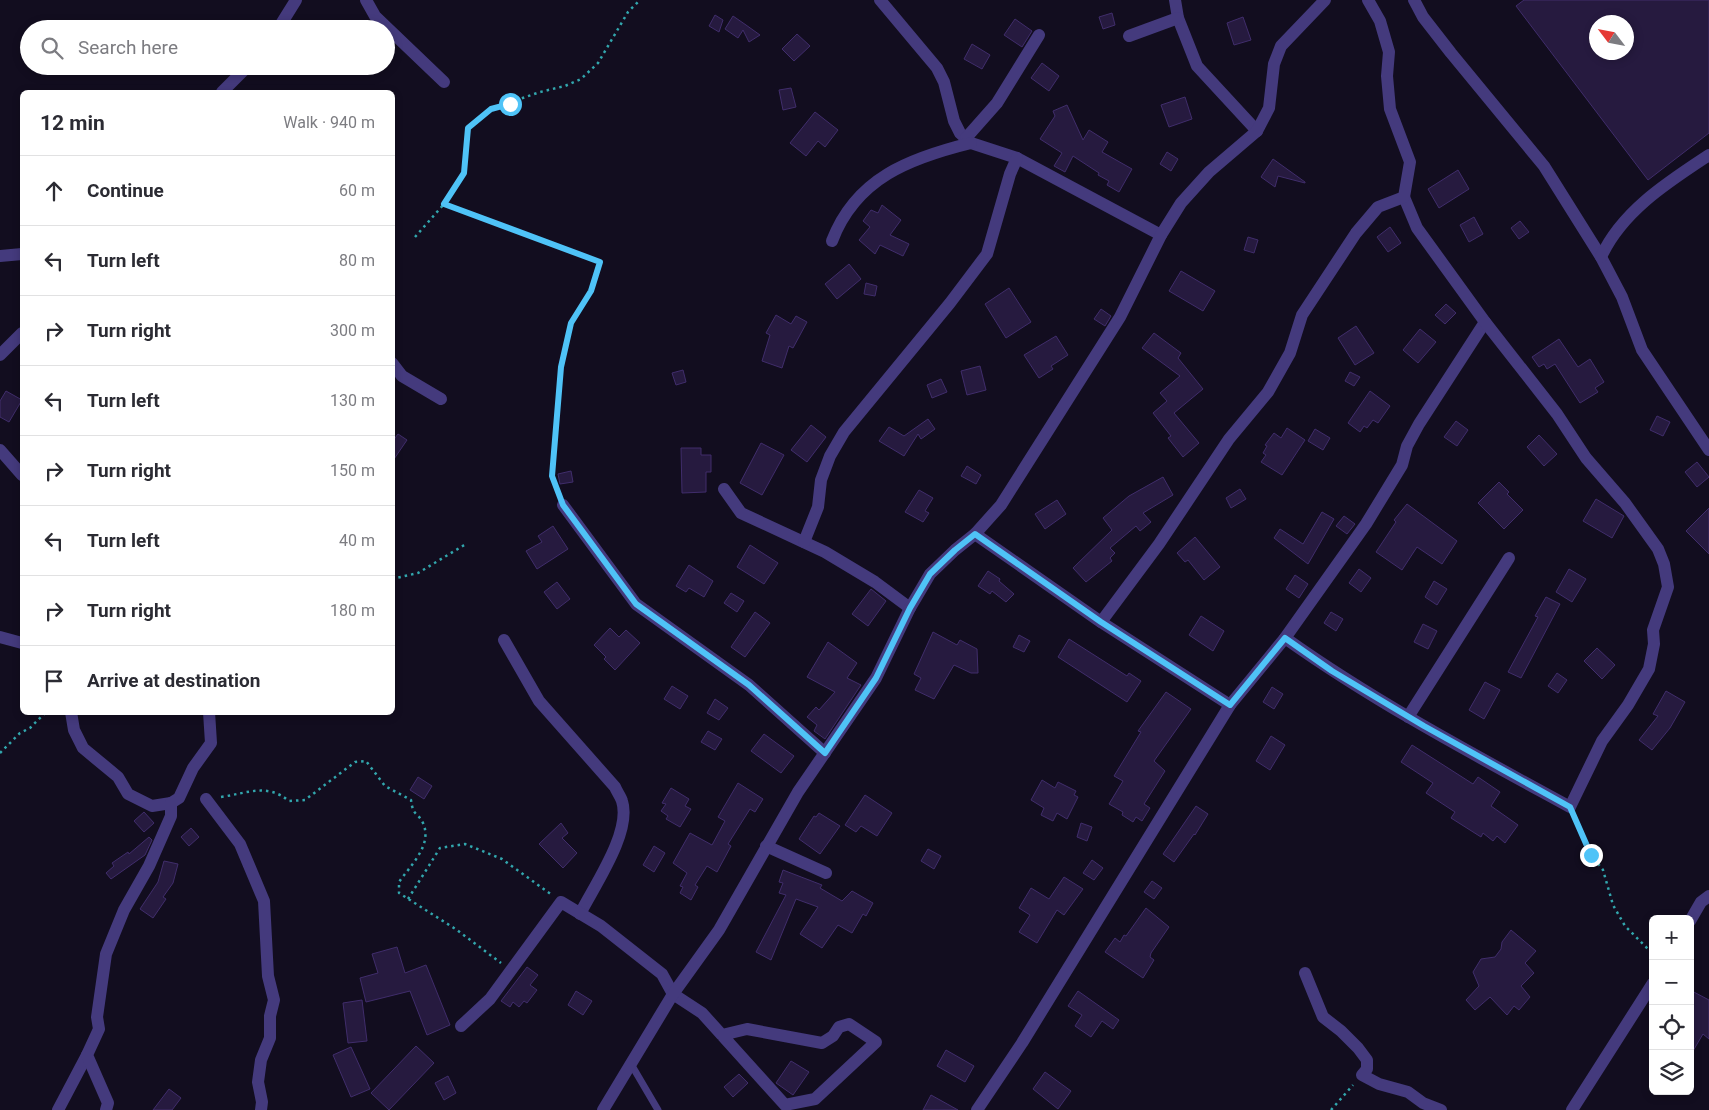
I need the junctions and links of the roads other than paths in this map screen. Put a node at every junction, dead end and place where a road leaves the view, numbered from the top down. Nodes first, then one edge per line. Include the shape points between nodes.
1 (366, 0) edge
2 (880, 0) edge
3 (1175, 0) edge
4 (1325, 0) edge
5 (1368, 0) edge
6 (1414, 0) edge
7 (295, 1) edge
8 (1178, 18) junction
9 (283, 20) edge
10 (379, 20) edge
11 (395, 35) edge
12 (1039, 35) dead end
13 (1129, 36) dead end
14 (239, 75) edge
15 (444, 82) dead end
16 (224, 90) edge
17 (1257, 131) junction
18 (968, 140) junction
19 (1709, 155) edge
20 (1017, 158) junction
21 (1404, 198) junction
22 (1160, 235) junction
23 (832, 241) dead end
24 (20, 254) edge
25 (0, 256) edge
26 (1601, 257) junction
27 (1485, 322) junction
28 (20, 335) edge
29 (0, 355) edge
30 (395, 367) edge
31 (441, 399) dead end
32 (0, 450) edge
33 (1709, 450) edge
34 (20, 473) edge
35 (724, 489) dead end
36 (563, 505) road end
37 (975, 534) junction
38 (804, 542) junction
39 (1509, 558) dead end
40 (910, 608) junction
41 (1101, 622) junction
42 (0, 637) edge
43 (1285, 638) junction
44 (504, 640) dead end
45 (20, 642) edge
46 (1230, 705) junction
47 (71, 715) edge
48 (209, 715) edge
49 (1408, 717) junction
50 (825, 753) junction
51 (206, 799) road end
52 (171, 803) junction
53 (766, 846) junction
54 (826, 873) dead end
55 (1709, 896) edge
56 (580, 914) junction
57 (1693, 915) edge
58 (1305, 973) dead end
59 (1649, 989) edge
60 (673, 994) junction
61 (461, 1026) dead end
62 (722, 1035) junction
63 (87, 1055) junction
64 (631, 1064) junction
65 (58, 1110) edge
66 (106, 1110) edge
67 (261, 1110) edge
68 (603, 1110) edge
69 (658, 1110) edge
70 (977, 1110) edge
71 (1441, 1110) edge
72 (1572, 1110) edge

1 - 10 street
2 - 18 street via 938,68 950,111 960,133
3 - 8 street
4 - 17 street via 1281,46 1274,64 1270,108
5 - 21 street via 1380,21 1389,52 1390,109 1410,162
6 - 26 street via 1451,53 1544,166
7 - 9 street
8 - 13 street
8 - 17 street via 1197,66
11 - 15 street
12 - 18 street via 997,103
14 - 16 street
17 - 22 street via 1209,172
18 - 20 street
18 - 23 street via 910,160 886,174 846,213
19 - 26 street via 1628,216 1609,240
20 - 22 street
20 - 38 street via 987,254 844,432 830,456 818,507
21 - 27 street via 1417,228
21 - 41 street via 1378,208 1356,233 1302,315 1290,353 1268,392 1229,439 1159,544
22 - 37 street via 1120,317 1001,505
24 - 25 street
26 - 33 street via 1622,297 1642,350
27 - 43 street via 1406,446 1402,465 1366,524
27 - 49 street via 1658,549 1668,587 1653,630 1649,670 1602,741 1570,807
28 - 29 street
30 - 31 street via 402,376
32 - 34 street
35 - 38 street via 741,513
36 - 50 street via 636,604 749,685
37 - 40 street via 930,574
37 - 41 street
38 - 40 street via 876,582
39 - 49 street
40 - 50 street via 876,678
41 - 46 street
42 - 45 street
43 - 46 street
43 - 49 street
44 - 56 street via 539,701 615,787 622,802 624,819 619,838
46 - 70 street via 1027,1035
47 - 52 street via 83,748 118,777 128,794 152,806
48 - 52 street via 211,743 193,768 179,798
50 - 53 street
51 - 67 street via 240,844 264,901 268,976 274,1000 270,1038 261,1060 258,1082
52 - 63 street via 171,816 106,954 97,1017 99,1029
53 - 54 street
53 - 60 street via 719,930
55 - 57 street
56 - 60 street via 662,974
56 - 61 street via 561,902 490,999
58 - 71 street via 1323,1018 1342,1032 1367,1060 1367,1069 1362,1075 1379,1084 1408,1092
59 - 72 street
60 - 62 street via 702,1013
60 - 64 street
62 - 62 street via 747,1029 822,1043 833,1036 839,1026 849,1024 876,1042 816,1099 785,1105
63 - 65 street
63 - 66 street via 108,1104
64 - 68 street
64 - 69 lane

